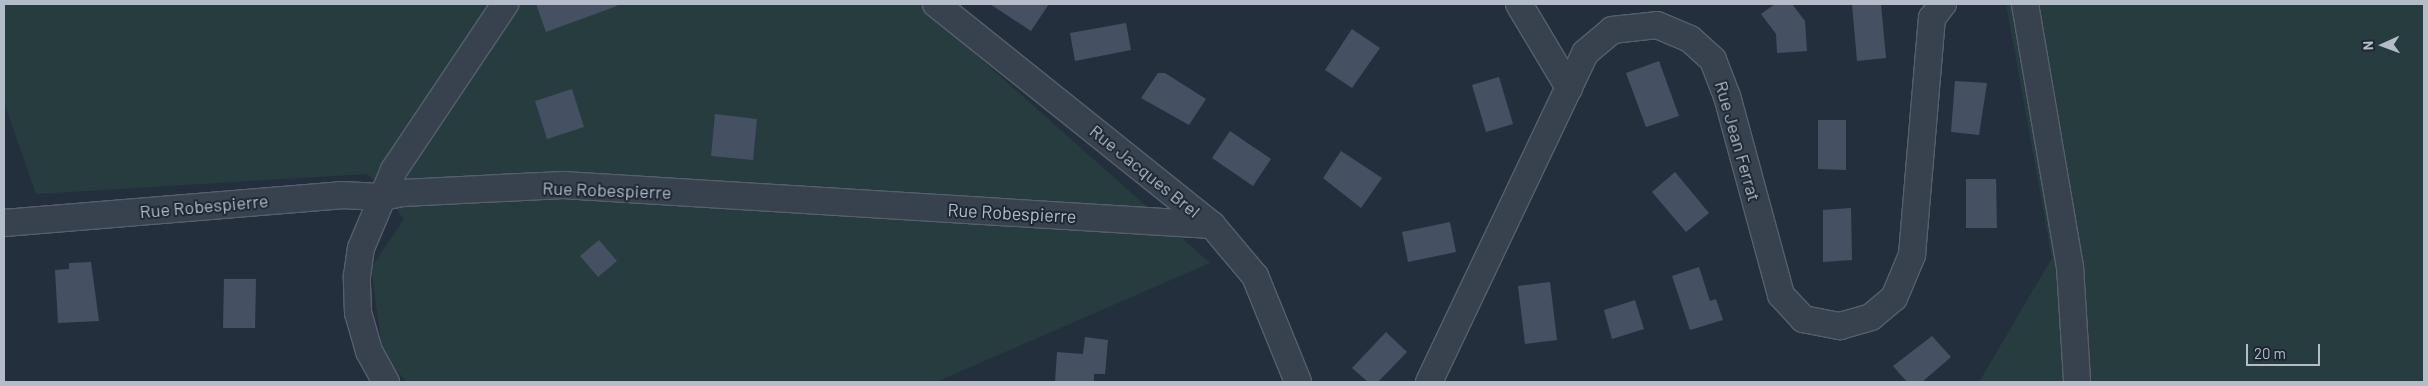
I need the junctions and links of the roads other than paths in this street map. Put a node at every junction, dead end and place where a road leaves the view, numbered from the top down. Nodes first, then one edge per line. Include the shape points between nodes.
1 (505, 4) edge
2 (936, 4) edge
3 (1518, 4) edge
4 (1943, 4) edge
5 (2025, 4) edge
6 (1569, 88) junction
7 (382, 196) junction
8 (4, 223) edge
9 (1212, 225) junction
10 (386, 382) edge
11 (1298, 382) edge
12 (1429, 382) edge
13 (2076, 382) edge

1 - 7 street via 394,170
2 - 9 street, Rue Jacques Brel
3 - 6 street
4 - 6 street, Rue Jean Ferrat via 1932,18 1912,255 1894,298 1871,317 1840,326 1803,319 1781,295 1727,96 1713,60 1690,39 1657,25 1612,30 1585,53
5 - 13 street via 2070,266
6 - 12 street, Rue Jean Ferrat
7 - 8 street, Rue Robespierre via 341,195
7 - 9 street, Rue Robespierre via 563,185
7 - 10 street via 361,248 357,276 358,313 369,352
9 - 11 street, Rue Jacques Brel via 1255,276

